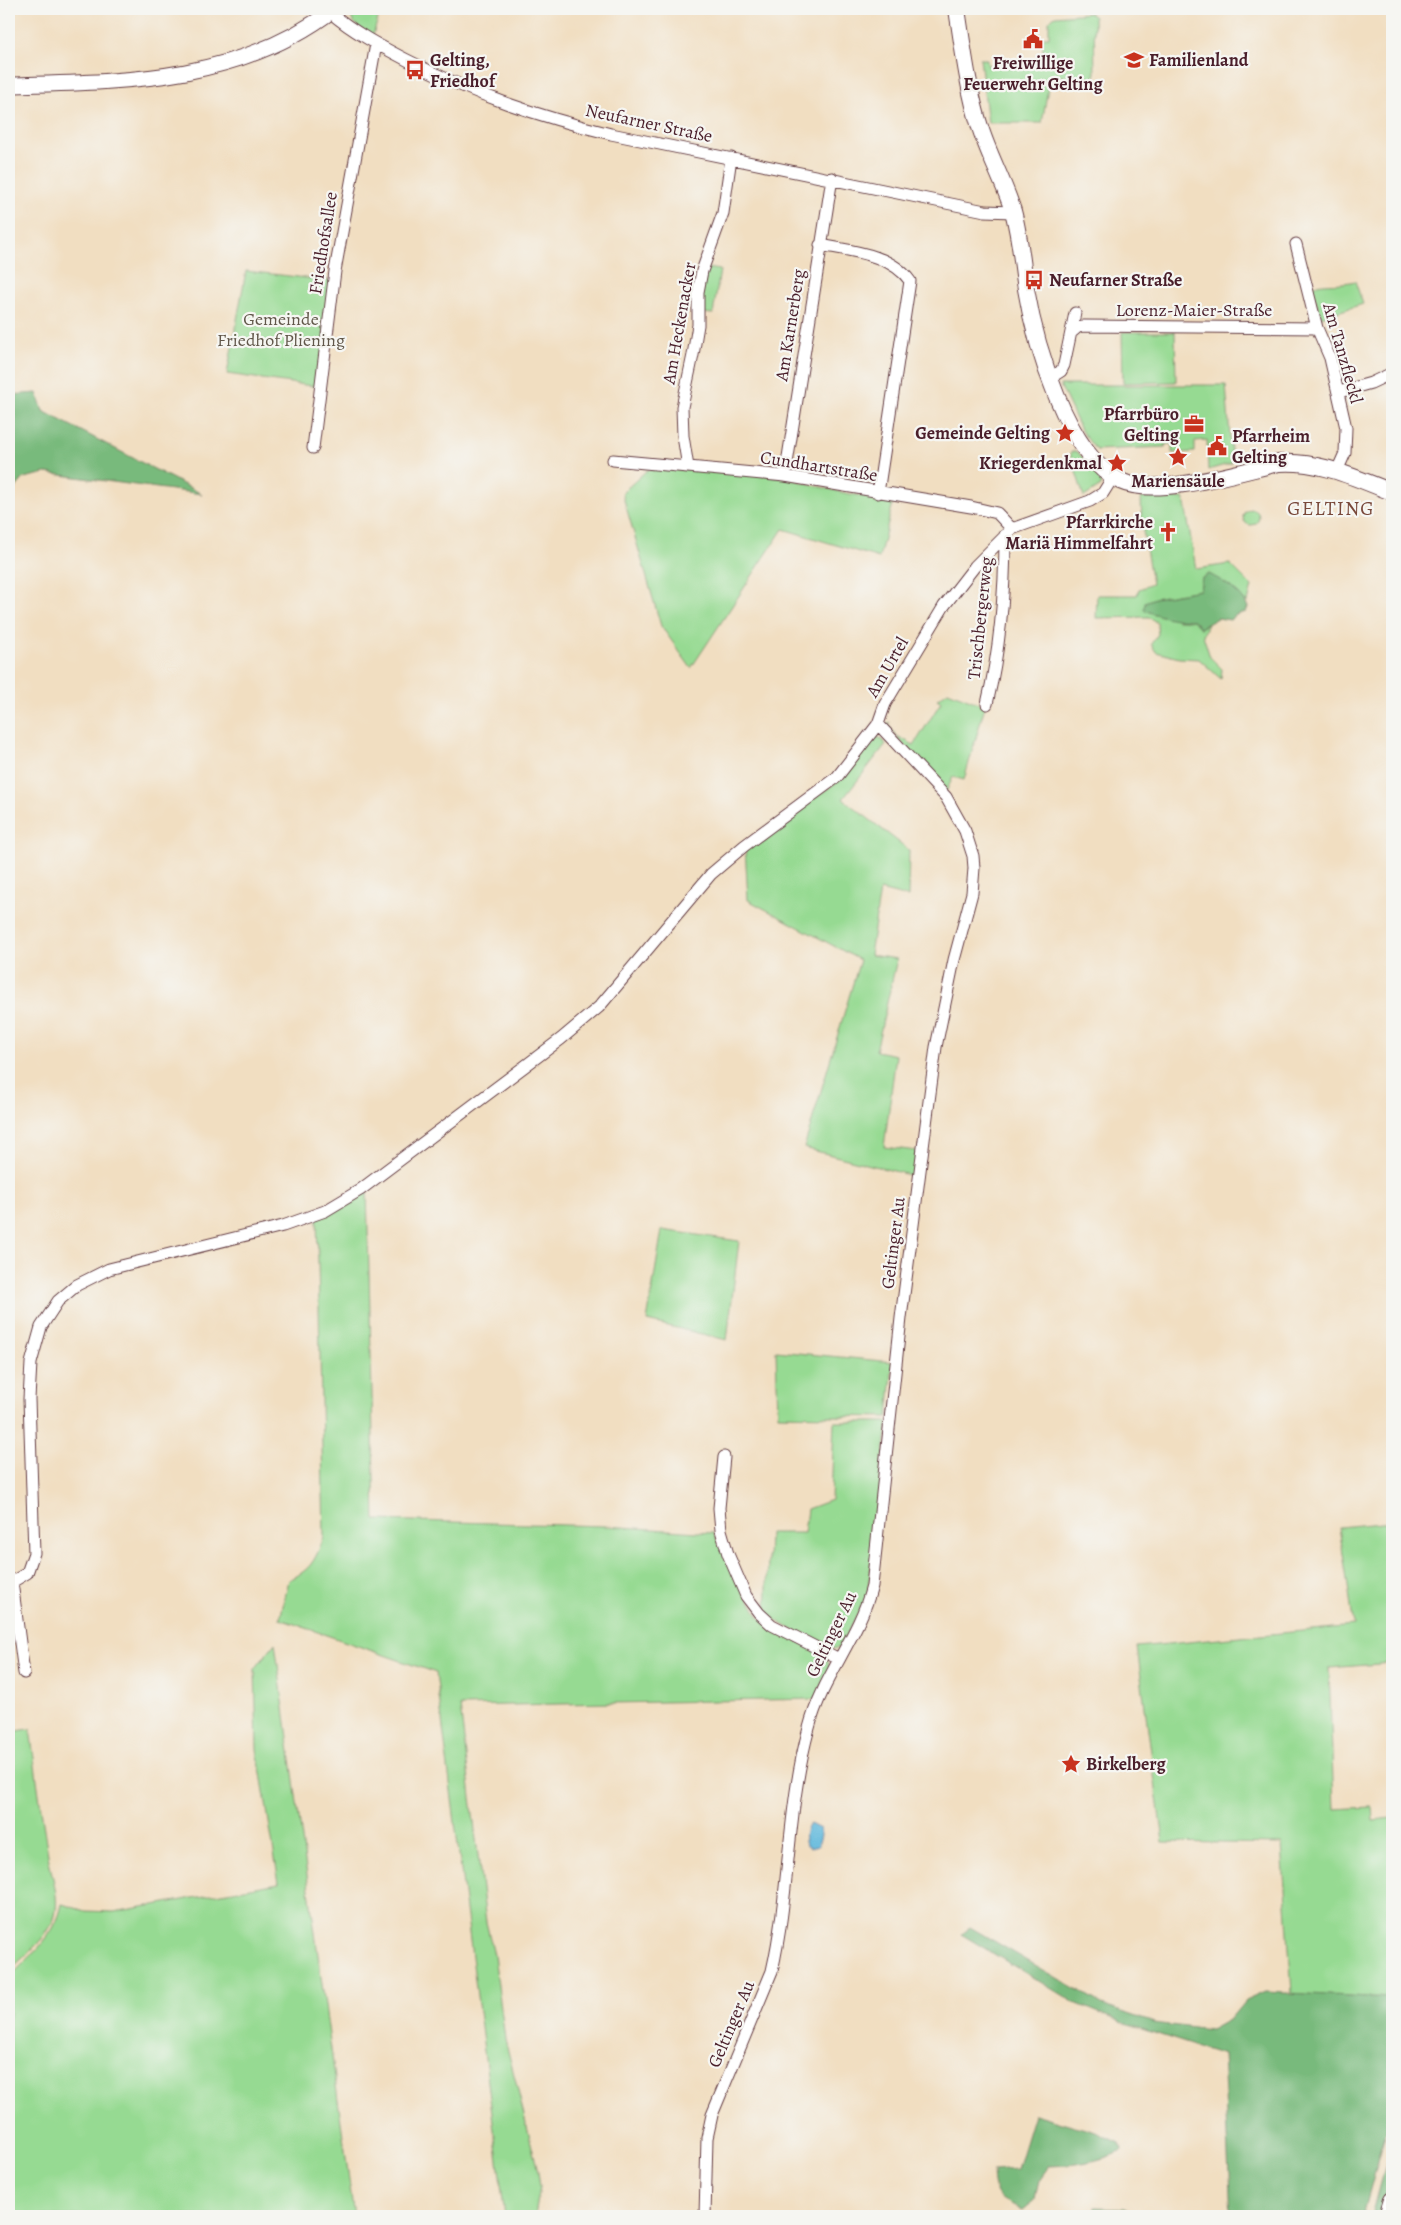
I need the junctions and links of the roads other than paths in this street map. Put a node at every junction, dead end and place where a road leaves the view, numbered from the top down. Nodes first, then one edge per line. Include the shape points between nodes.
1 (956, 9) edge
2 (332, 10) edge
3 (376, 44) junction
4 (9, 85) edge
5 (731, 158) junction
6 (832, 178) junction
7 (1013, 212) junction
8 (1296, 244) dead end
9 (820, 245) junction
10 (1076, 314) dead end
11 (1317, 328) junction
12 (1072, 332) junction
13 (1392, 373) edge
14 (1050, 378) junction
15 (1338, 392) junction
16 (313, 448) dead end
17 (613, 460) dead end
18 (688, 467) junction
19 (1337, 471) junction
20 (785, 476) junction
21 (1113, 477) junction
22 (1392, 492) edge
23 (878, 493) junction
24 (1009, 532) junction
25 (987, 704) dead end
26 (878, 724) junction
27 (940, 1024) joint
28 (724, 1457) dead end
29 (839, 1659) junction
30 (24, 1673) dead end
31 (1392, 2200) edge
32 (705, 2216) edge
33 (1388, 2216) edge

1 - 7 main road via 975,112
2 - 3 street, Neufarner Straße via 354,31
2 - 4 street via 278,45 202,69 115,82
3 - 5 street, Neufarner Straße via 470,90 522,110 611,134
3 - 16 street, Friedhofsallee via 335,271
5 - 6 street, Neufarner Straße
5 - 18 street, Am Heckenacker via 723,213 702,271 698,292 694,355 682,407 682,436
6 - 7 street, Neufarner Straße via 985,211
6 - 9 street, Am Karnerberg
7 - 14 main road via 1034,323
8 - 11 street, Am Tanzfleckl
9 - 20 street, Am Karnerberg
9 - 23 street via 869,255 893,264 910,281
10 - 12 street
11 - 12 street, Lorenz-Maier-Straße via 1078,326
11 - 15 street, Am Tanzfleckl via 1330,358
12 - 14 street via 1061,371
13 - 15 street
14 - 21 main road via 1079,440
15 - 19 street, Am Tanzfleckl via 1346,441
17 - 18 street, Cundhartstraße
18 - 20 street, Cundhartstraße
19 - 21 main road via 1306,463 1278,463 1154,487 1130,484
19 - 22 main road
20 - 23 street, Cundhartstraße
21 - 24 street, Am Urtel via 1103,493 1090,501
23 - 24 street, Cundhartstraße via 997,513
24 - 25 street, Trischbergerweg via 997,658
24 - 26 street, Am Urtel via 975,566 944,606 885,704
26 - 27 street, Am Urtel via 946,797 965,831 973,856 972,893
26 - 30 street via 837,777 711,874 599,1007 360,1190 325,1211 283,1226 109,1269 77,1285 58,1301 41,1327 31,1363 28,1399 34,1553 27,1572 12,1582
27 - 29 street, Geltinger Au via 902,1308 875,1568 867,1607
28 - 29 street via 719,1508 721,1530 746,1596 772,1625
29 - 32 street, Geltinger Au via 820,1697 806,1741 772,1972 712,2115 707,2138
31 - 33 main road

